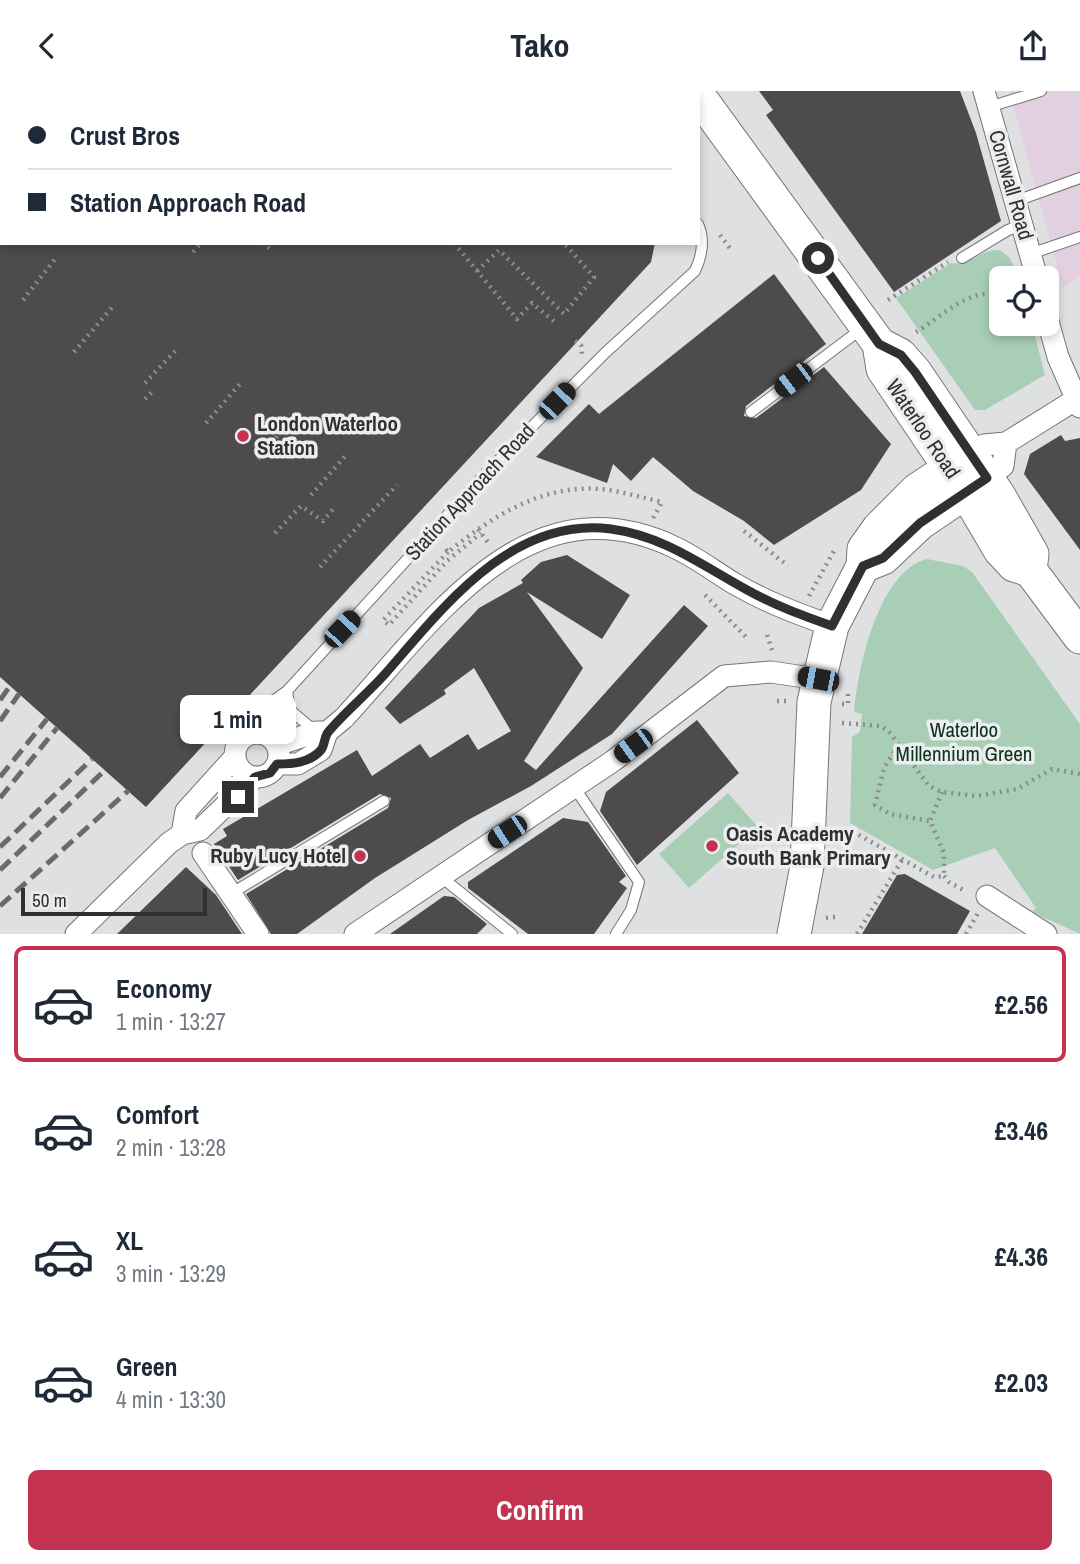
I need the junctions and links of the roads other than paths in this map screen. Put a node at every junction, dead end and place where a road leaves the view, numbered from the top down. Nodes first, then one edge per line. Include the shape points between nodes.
1 (1041, 91) edge
2 (700, 97) edge
3 (986, 99) edge
4 (1080, 178) edge
5 (1016, 201) junction
6 (1022, 225) junction
7 (700, 228) edge
8 (1080, 237) edge
9 (1030, 254) junction
10 (962, 258) road end
11 (1034, 266) edge
12 (873, 335) junction
13 (1053, 336) edge
14 (1079, 401) edge
15 (751, 412) dead end
16 (968, 473) junction
17 (832, 626) junction
18 (1080, 637) edge
19 (833, 685) junction
20 (287, 691) junction
21 (290, 710) junction
22 (322, 732) junction
23 (271, 746) junction
24 (234, 758) junction
25 (255, 777) junction
26 (574, 787) junction
27 (384, 801) dead end
28 (182, 834) junction
29 (203, 853) dead end
30 (440, 876) junction
31 (232, 893) junction
32 (987, 896) dead end
33 (76, 934) edge
34 (258, 934) edge
35 (355, 934) edge
36 (512, 934) edge
37 (615, 934) edge
38 (794, 934) edge
39 (1046, 934) edge

1 - 3 lane
2 - 12 main road, Waterloo Road
3 - 5 street, Cornwall Road
4 - 5 lane
5 - 6 street, Cornwall Road
6 - 9 street, Cornwall Road
6 - 10 lane
7 - 20 lane, Station Approach Road via 701,257 695,271 605,353 483,476
8 - 9 lane
9 - 11 street, Cornwall Road
12 - 15 lane
12 - 16 main road, Waterloo Road via 901,355
13 - 14 street
14 - 16 street via 1006,443 984,445
16 - 17 main road via 917,490 892,513 864,549 863,566
16 - 18 main road, Waterloo Road via 1000,550 1014,565 1030,571
17 - 19 main road
17 - 22 street via 767,601 676,548 640,534 607,528 569,530 542,537 500,559 454,597 344,717
19 - 26 street via 752,671 724,676
19 - 38 main road via 813,722 807,866
20 - 21 lane
20 - 23 lane, Station Approach Road via 273,701
21 - 22 lane
21 - 23 lane, Station Approach Road
22 - 23 street via 321,750 298,764
23 - 24 street, Station Approach Road via 247,734 239,741
23 - 25 street, Station Approach Road via 270,773
24 - 25 street via 243,772
24 - 28 street, Station Approach Road via 186,811
25 - 28 street, Station Approach Road via 200,830
26 - 30 street
26 - 37 lane via 635,874 639,890
27 - 31 lane
28 - 33 street, Station Approach Road
29 - 31 street
30 - 35 street
30 - 36 lane
31 - 34 street
32 - 39 street

